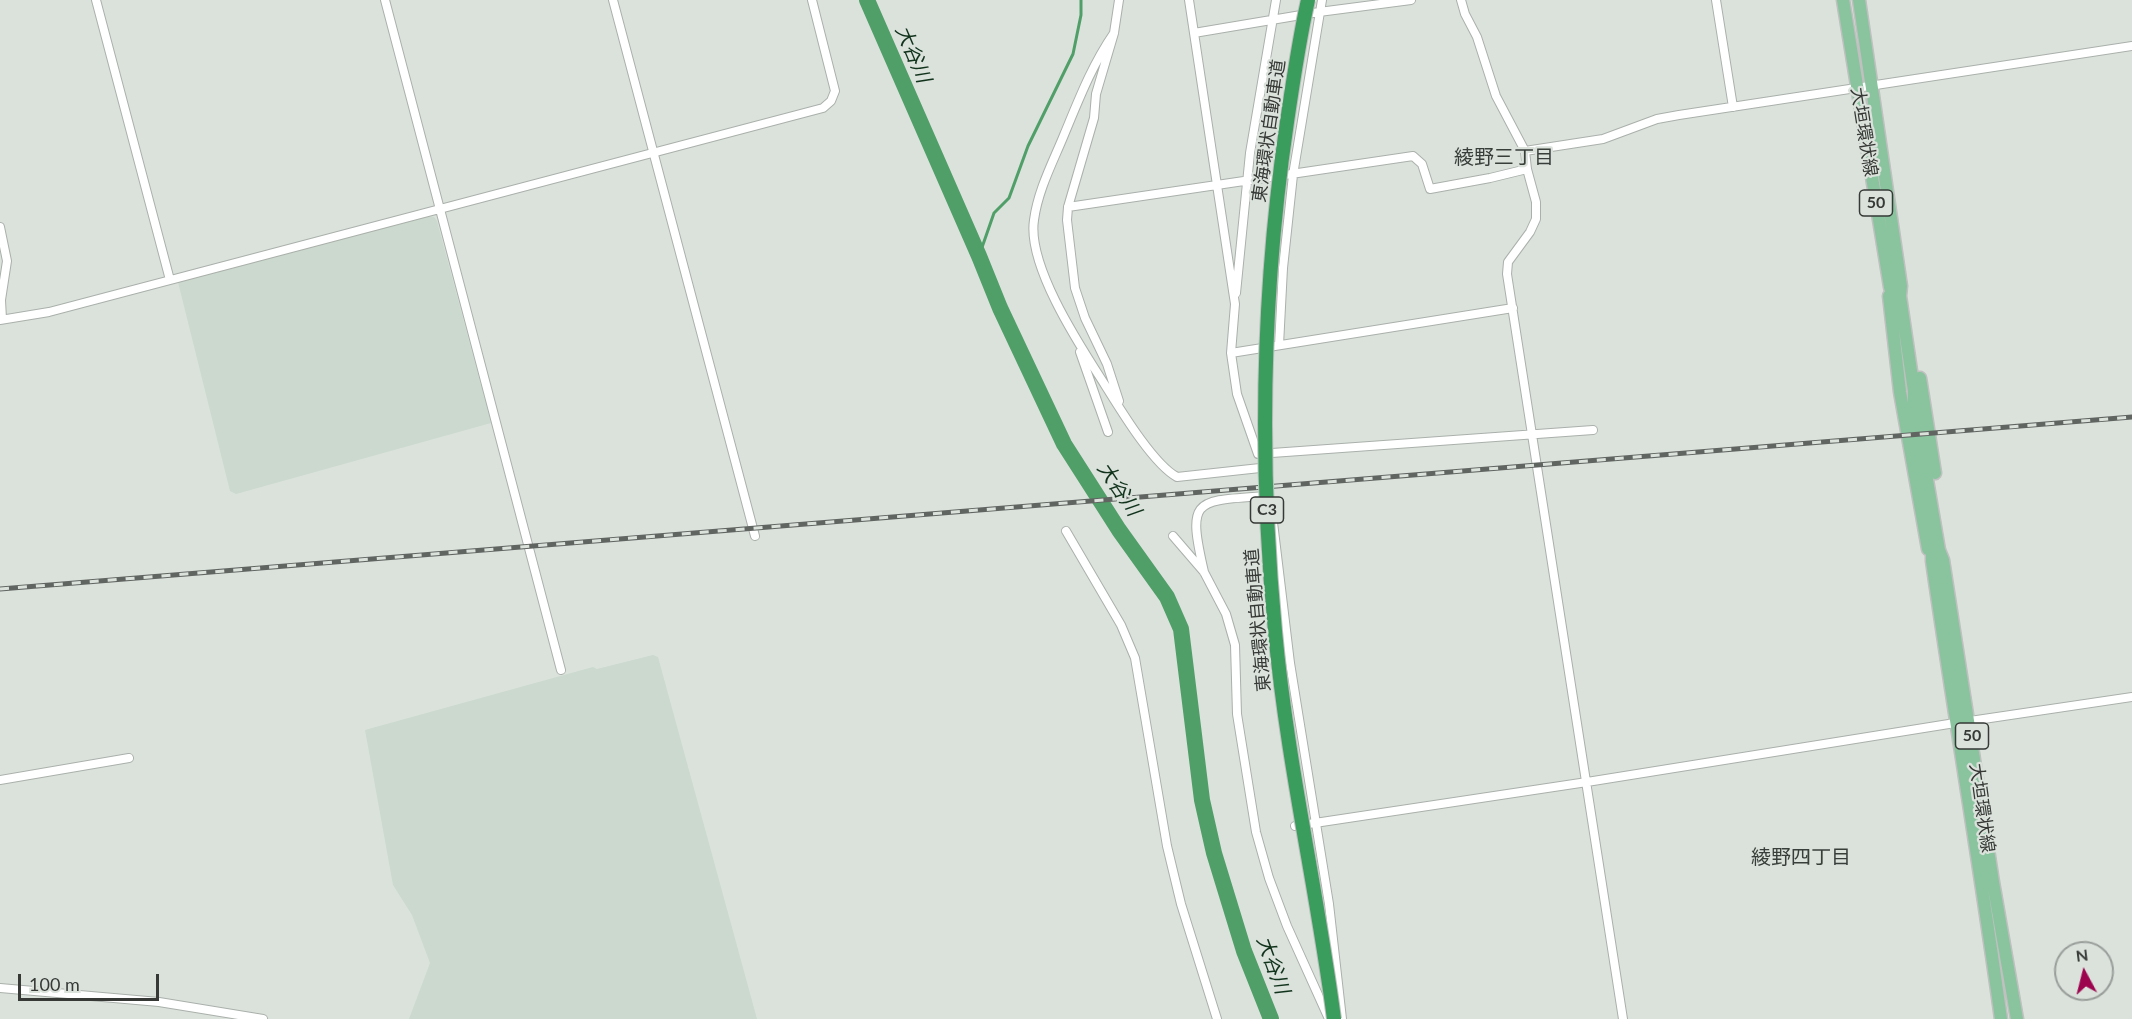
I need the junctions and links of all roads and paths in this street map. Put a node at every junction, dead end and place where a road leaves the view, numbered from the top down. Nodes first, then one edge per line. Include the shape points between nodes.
1 (96, 0) edge
2 (385, 0) edge
3 (613, 0) edge
4 (812, 0) edge
5 (1119, 0) edge
6 (1189, 0) edge
7 (1276, 0) edge
8 (1308, 0) edge
9 (1322, 0) edge
10 (1411, 0) edge
11 (1461, 0) edge
12 (1716, 0) edge
13 (1843, 0) edge
14 (1859, 0) edge
15 (1319, 12) junction
16 (1272, 20) junction
17 (1114, 33) junction
18 (1194, 33) junction
19 (2132, 46) edge
20 (1873, 85) junction
21 (1857, 88) junction
22 (1733, 107) junction
23 (1525, 151) junction
24 (653, 153) junction
25 (1527, 169) junction
26 (1293, 175) junction
27 (1246, 182) junction
28 (1217, 186) junction
29 (1068, 207) junction
30 (439, 209) junction
31 (0, 227) edge
32 (170, 280) junction
33 (1895, 287) junction
34 (1235, 304) junction
35 (1513, 308) junction
36 (1, 320) edge
37 (1076, 339) junction
38 (1279, 345) junction
39 (1231, 353) junction
40 (1123, 414) junction
41 (1593, 430) dead end
42 (1108, 432) dead end
43 (1532, 434) junction
44 (1258, 454) junction
45 (1260, 468) junction
46 (1265, 495) junction
47 (1066, 531) dead end
48 (755, 536) dead end
49 (1173, 536) dead end
50 (1938, 560) junction
51 (1204, 572) junction
52 (561, 670) dead end
53 (2132, 697) edge
54 (1970, 722) junction
55 (1955, 723) junction
56 (129, 758) dead end
57 (0, 780) edge
58 (1587, 782) junction
59 (1316, 823) junction
60 (1295, 826) dead end
61 (0, 987) edge
62 (263, 1019) edge
63 (1217, 1019) edge
64 (1329, 1019) edge
65 (1334, 1019) edge
66 (1342, 1019) edge
67 (1623, 1019) edge
68 (2001, 1019) edge
69 (2017, 1019) edge

1 - 32 street
2 - 30 street
3 - 24 street
4 - 24 street via 834,91 831,101 823,108
5 - 17 street
6 - 18 street
7 - 16 street
8 - 65 highway, 東海環状自動車道 / C3, bridge via 1292,85 1274,227 1264,448 1275,633
9 - 15 street
10 - 15 street
11 - 23 street via 1496,96
12 - 22 street
13 - 21 main road, 大垣環状線 / 50
14 - 20 main road, 大垣環状線 / 50
15 - 16 street
15 - 26 street
16 - 18 street
16 - 27 street
17 - 29 street
17 - 37 street via 1092,68 1040,192 1033,223 1037,255
18 - 28 street
19 - 20 street
20 - 21 street
20 - 33 main road, 大垣環状線 / 50
21 - 22 street
21 - 33 main road, 大垣環状線 / 50
22 - 23 street via 1657,119 1603,139
23 - 25 street
24 - 30 street
24 - 48 street
25 - 26 street via 1430,189 1422,164 1413,156
25 - 35 street via 1536,202 1536,219 1508,262
26 - 27 street
26 - 38 street
27 - 28 street
27 - 34 street
28 - 29 street
28 - 34 street
29 - 40 street via 1075,288
30 - 32 street
30 - 52 street
31 - 36 street via 7,261
32 - 36 street via 49,312
33 - 50 main road, 大垣環状線 / 50 via 1908,391 1925,461
33 - 50 main road via 1889,298 1900,392 1916,484
33 - 50 main road via 1905,296 1929,437 1944,549
34 - 39 street
35 - 38 street
35 - 43 street
37 - 40 street
37 - 42 street
38 - 39 street
39 - 44 street via 1237,394
40 - 45 street via 1166,471 1177,477
41 - 43 street
43 - 44 street
43 - 58 street
44 - 45 street
45 - 46 street
46 - 51 street via 1218,499 1203,505 1195,530
46 - 59 street via 1274,518 1290,663
47 - 63 street via 1121,625 1135,658 1167,846
49 - 51 street
50 - 54 main road, 大垣環状線 / 50
50 - 55 main road, 大垣環状線 / 50
51 - 64 street via 1226,614 1235,645 1237,714 1258,841 1287,926
53 - 54 street
54 - 69 main road, 大垣環状線 / 50
55 - 58 street
55 - 68 main road, 大垣環状線 / 50
56 - 57 street
58 - 59 street
58 - 67 street
59 - 60 street
59 - 66 street
61 - 62 street via 159,1002

